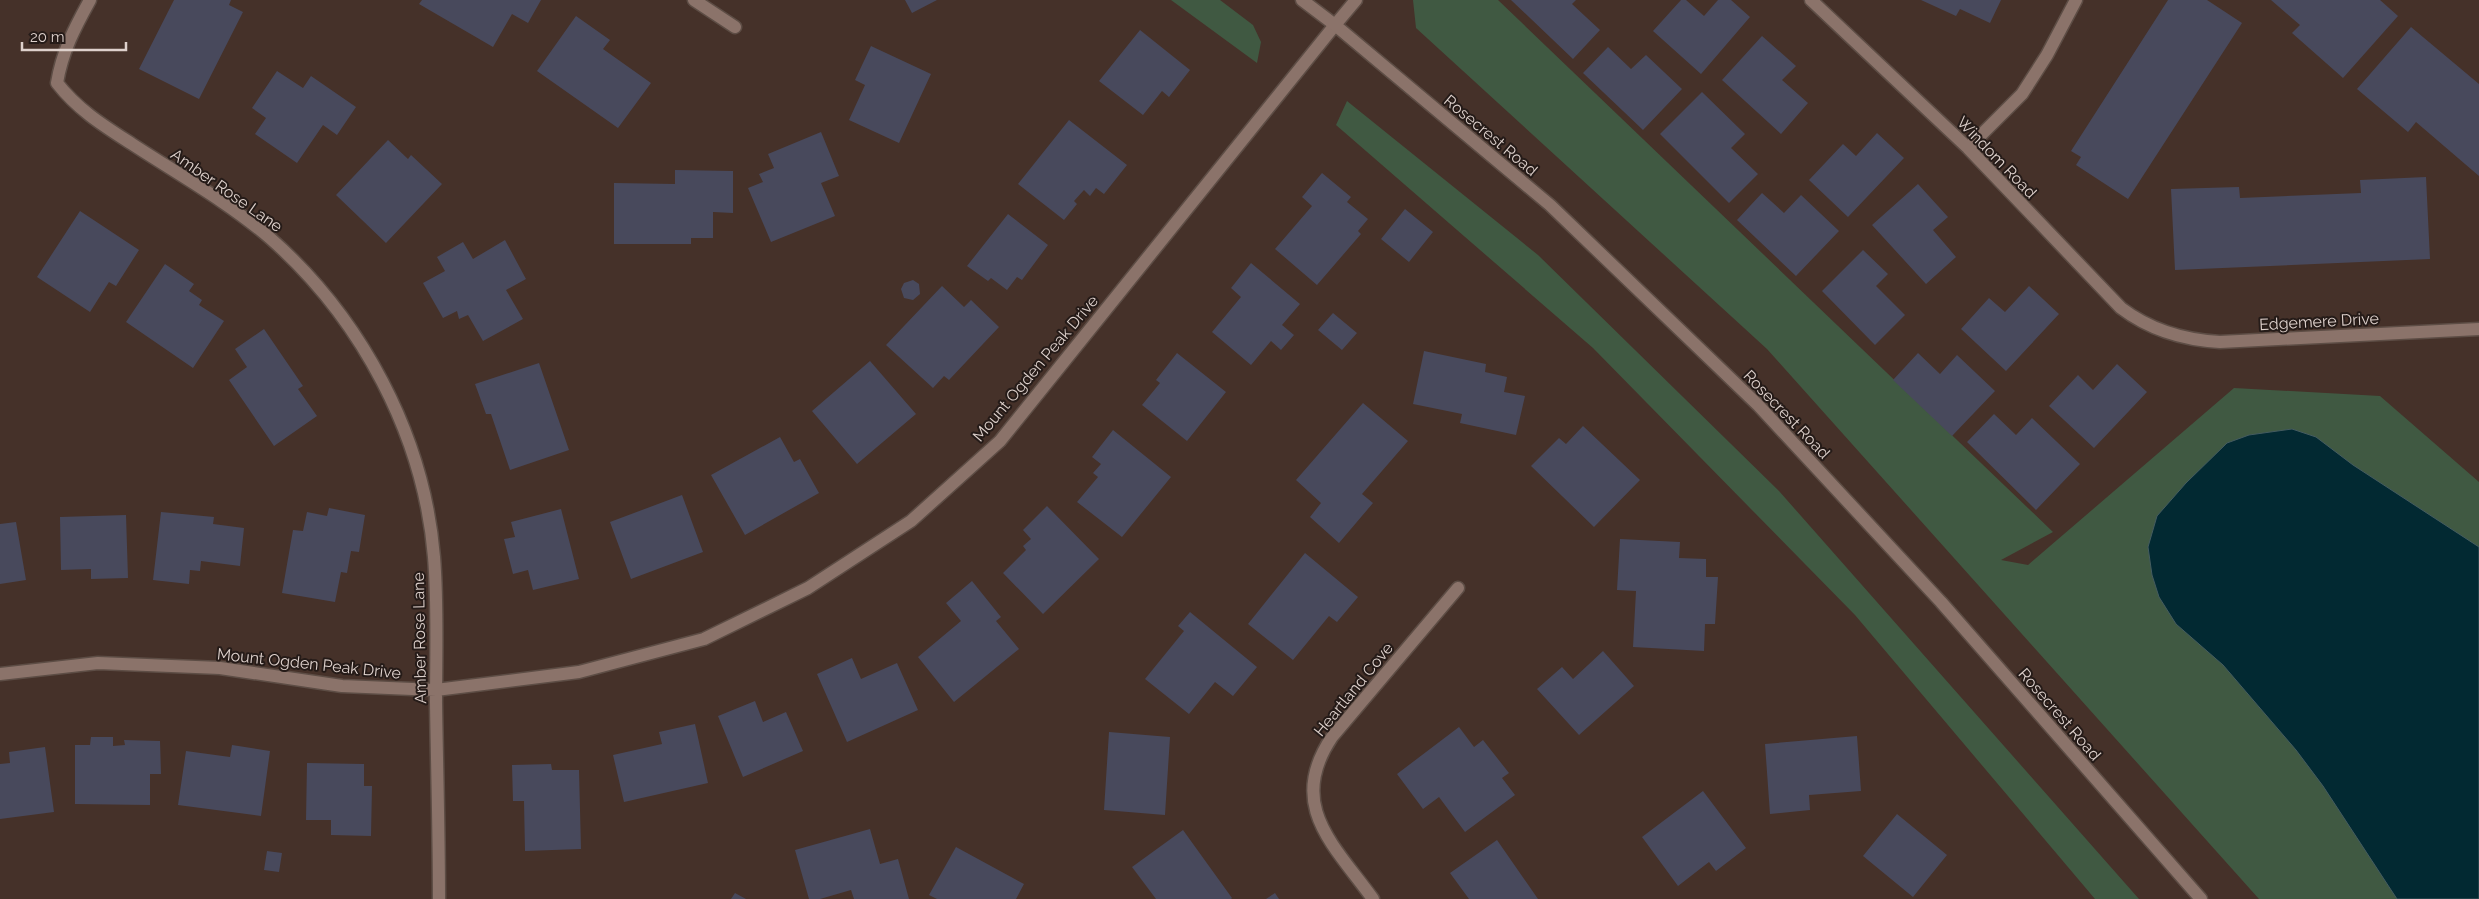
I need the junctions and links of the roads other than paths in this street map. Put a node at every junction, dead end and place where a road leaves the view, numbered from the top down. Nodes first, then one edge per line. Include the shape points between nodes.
1 (90, 0) edge
2 (694, 0) edge
3 (1302, 0) edge
4 (1356, 0) edge
5 (1811, 0) edge
6 (2076, 0) edge
7 (1335, 25) junction
8 (736, 26) dead end
9 (1968, 148) junction
10 (2479, 329) edge
11 (2162, 331) joint
12 (1458, 588) dead end
13 (0, 674) edge
14 (436, 690) junction
15 (439, 899) edge
16 (1373, 899) edge
17 (2201, 899) edge

1 - 14 street, Amber Rose Lane via 66,46 57,83 82,111 234,211 269,238 327,298 376,368 409,443 423,490 434,555
2 - 8 street
3 - 7 street, Rosecrest Road
4 - 7 street, Mount Ogden Peak Drive
5 - 9 street, Windom Road
6 - 9 street via 2022,94
7 - 14 street, Mount Ogden Peak Drive via 1000,441 912,521 808,588 704,640 579,672
7 - 17 street, Rosecrest Road via 1550,205 1758,405 1940,602
9 - 11 street, Windom Road via 2121,308
10 - 11 street, Edgemere Drive via 2220,342 2200,341
12 - 16 street, Heartland Cove via 1332,737 1314,774 1312,798 1318,820
13 - 14 street, Mount Ogden Peak Drive via 98,663 220,668 342,686
14 - 15 street, Amber Rose Lane

